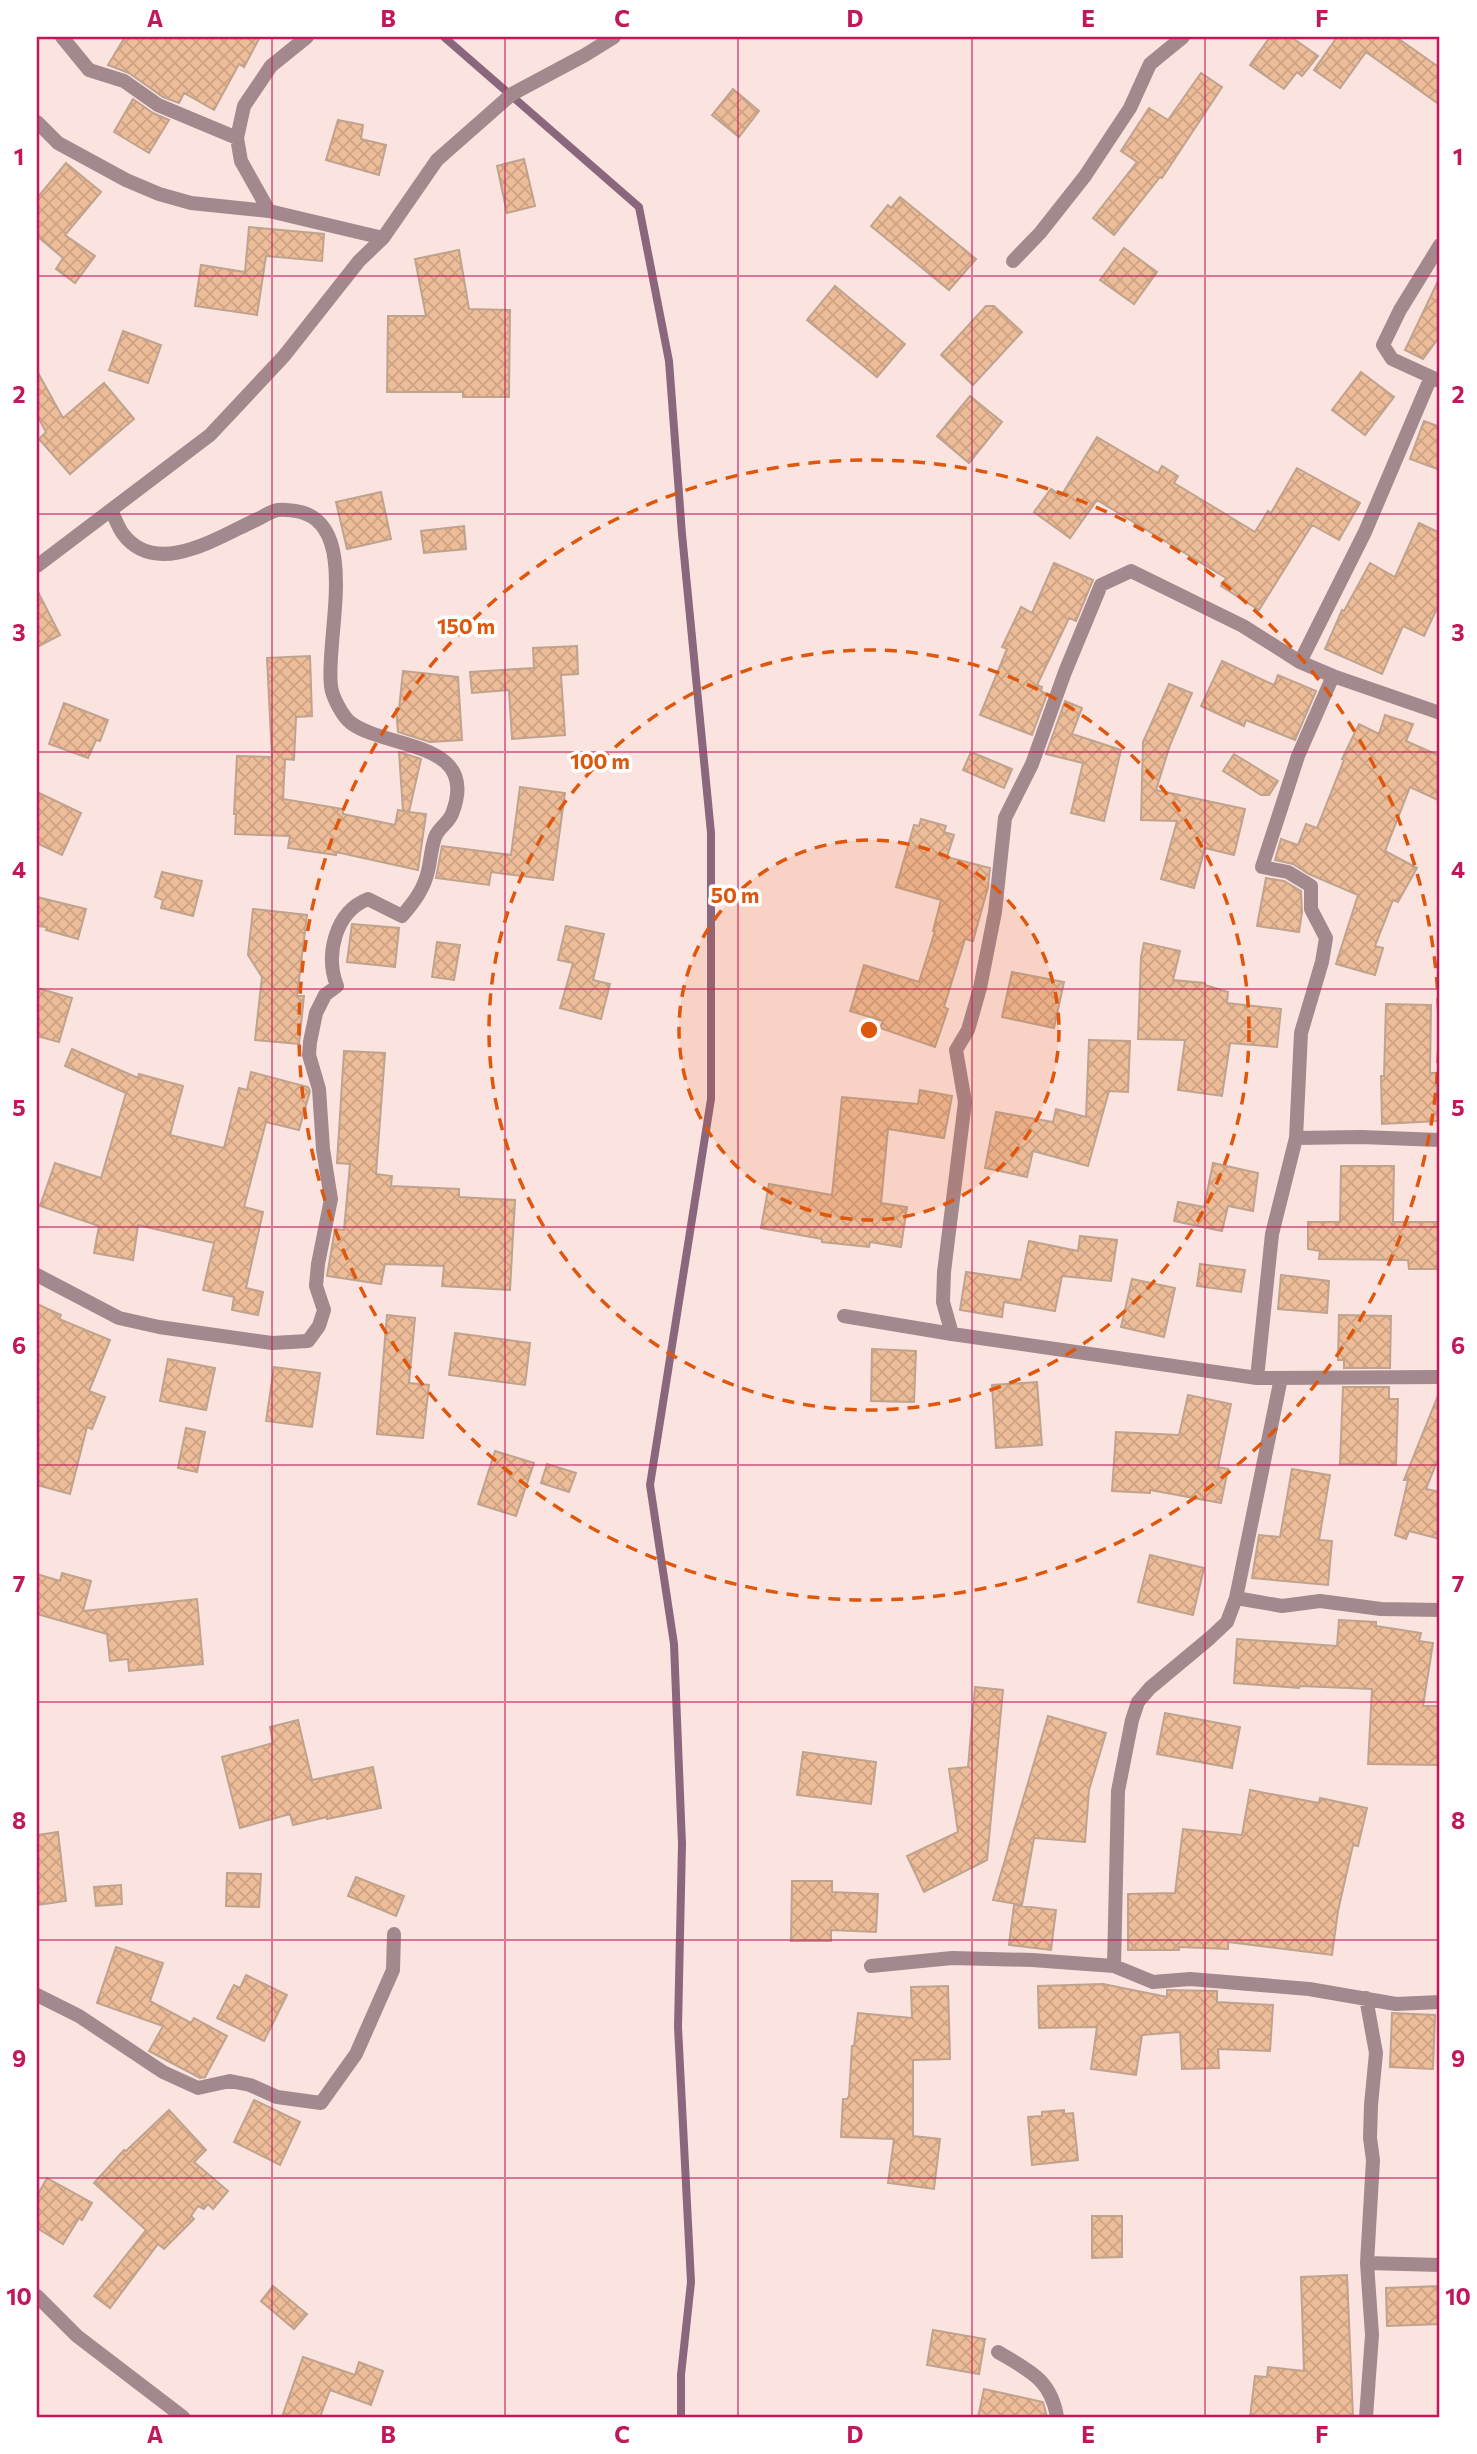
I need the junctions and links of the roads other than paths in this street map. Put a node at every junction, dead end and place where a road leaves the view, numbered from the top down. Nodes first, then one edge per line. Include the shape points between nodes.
1 (62, 37) edge
2 (307, 37) edge
3 (614, 37) edge
4 (1183, 37) edge
5 (37, 122) edge
6 (237, 138) junction
7 (270, 211) junction
8 (383, 238) junction
9 (1440, 245) edge
10 (1013, 261) dead end
11 (1435, 379) edge
12 (111, 510) junction
13 (37, 566) edge
14 (1300, 662) junction
15 (1333, 676) junction
16 (1440, 713) edge
17 (1296, 1139) junction
18 (1440, 1140) edge
19 (37, 1275) edge
20 (844, 1316) dead end
21 (951, 1334) junction
22 (1440, 1377) edge
23 (1256, 1378) junction
24 (1281, 1378) junction
25 (1236, 1598) junction
26 (1440, 1610) edge
27 (394, 1934) dead end
28 (871, 1966) dead end
29 (1114, 1966) junction
30 (37, 1996) edge
31 (1366, 1998) junction
32 (1440, 2002) edge
33 (1367, 2263) junction
34 (1440, 2265) edge
35 (37, 2296) edge
36 (998, 2352) dead end
37 (183, 2417) edge
38 (1057, 2417) edge
39 (1366, 2417) edge

1 - 6 street via 89,70 124,81 158,105
2 - 6 street via 271,66 244,106
3 - 8 street via 512,94 437,160
4 - 10 street via 1150,64 1130,108 1085,176
5 - 7 street via 58,143 159,194 191,203
6 - 7 street via 241,161
7 - 8 street
8 - 12 street via 210,435
9 - 11 street via 1383,345 1392,359
11 - 14 street
12 - 13 street
12 - 19 street via 124,534 143,551 172,554 194,550 278,510 303,512 319,520 332,541 331,687 341,709 349,721 369,733 439,756 456,773 458,785 452,815 436,834 418,898 402,916 368,899 355,904 335,932 332,973 337,986 325,995 316,1013 309,1055 319,1089 331,1199 316,1286 324,1310 308,1341 272,1343 119,1318
14 - 15 street
14 - 21 street via 1243,626 1131,571 1101,585 1032,764 1005,818 995,912 980,988 957,1050 965,1102 944,1272 943,1302
15 - 16 street
15 - 17 street via 1297,756 1262,867 1288,873 1311,886 1311,909 1326,937 1301,1033
17 - 18 street
17 - 23 street via 1272,1234
20 - 21 street
21 - 23 street
22 - 24 street
23 - 24 street
24 - 25 street
25 - 26 street via 1282,1606 1320,1601
25 - 29 street via 1227,1622 1150,1688 1132,1720 1118,1791
27 - 30 street via 393,1969 356,2053 321,2103 277,2097 230,2081 198,2088
28 - 29 street via 952,1958
29 - 31 street via 1153,1982 1190,1979
31 - 32 street via 1396,2004
31 - 33 street via 1376,2053
33 - 34 street
33 - 39 street via 1372,2335
35 - 37 street via 77,2336
36 - 38 street via 1034,2374 1054,2398

